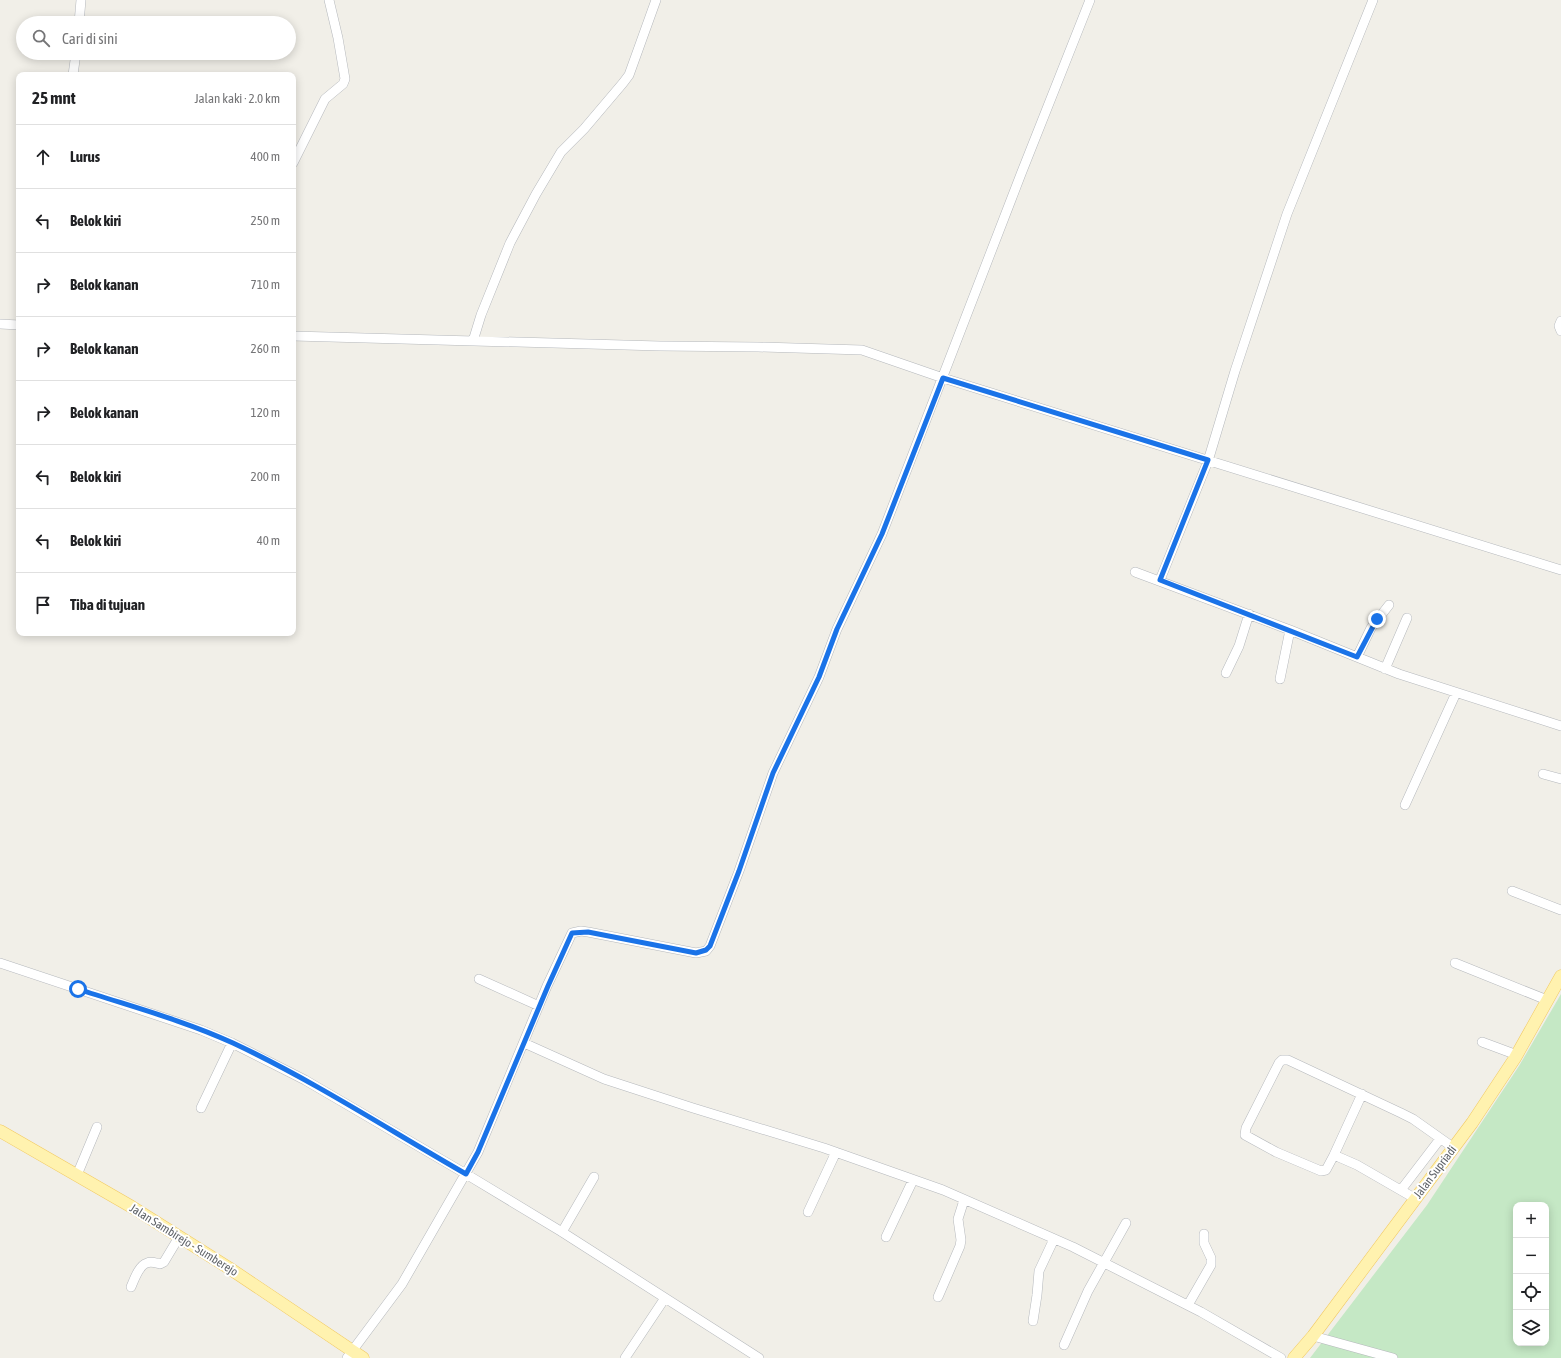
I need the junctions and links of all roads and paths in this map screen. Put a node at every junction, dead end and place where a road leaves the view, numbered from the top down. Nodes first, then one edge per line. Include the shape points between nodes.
1 (81, 0) edge
2 (329, 0) edge
3 (656, 0) edge
4 (1090, 0) edge
5 (1373, 0) edge
6 (80, 16) edge
7 (75, 60) edge
8 (74, 72) edge
9 (296, 157) edge
10 (1561, 321) edge
11 (0, 324) edge
12 (16, 325) edge
13 (1561, 331) edge
14 (296, 336) edge
15 (473, 340) junction
16 (943, 378) junction
17 (1208, 460) junction
18 (1561, 570) edge
19 (1135, 572) dead end
20 (1160, 580) junction
21 (1389, 605) dead end
22 (1249, 614) junction
23 (1407, 618) dead end
24 (1290, 630) junction
25 (1357, 657) junction
26 (1385, 668) junction
27 (1226, 674) dead end
28 (1280, 679) dead end
29 (1456, 693) junction
30 (1561, 726) edge
31 (1543, 774) dead end
32 (1561, 779) edge
33 (1405, 805) dead end
34 (1512, 891) dead end
35 (1561, 910) edge
36 (0, 963) edge
37 (1455, 963) dead end
38 (1561, 976) edge
39 (479, 979) dead end
40 (1548, 1000) junction
41 (539, 1006) junction
42 (1482, 1042) dead end
43 (232, 1043) junction
44 (524, 1043) junction
45 (1517, 1055) junction
46 (1362, 1094) junction
47 (201, 1108) dead end
48 (97, 1127) dead end
49 (0, 1131) edge
50 (1440, 1139) junction
51 (1454, 1148) junction
52 (836, 1152) junction
53 (1334, 1155) junction
54 (466, 1174) junction
55 (77, 1175) junction
56 (594, 1177) dead end
57 (913, 1180) junction
58 (1401, 1190) junction
59 (1416, 1199) junction
60 (964, 1200) junction
61 (808, 1212) dead end
62 (1126, 1223) dead end
63 (562, 1232) junction
64 (1204, 1234) dead end
65 (179, 1236) junction
66 (886, 1237) dead end
67 (1054, 1238) junction
68 (1104, 1263) junction
69 (131, 1287) dead end
70 (938, 1297) dead end
71 (665, 1298) junction
72 (1188, 1305) junction
73 (1032, 1321) dead end
74 (1313, 1336) junction
75 (1064, 1345) dead end
76 (350, 1354) edge
77 (749, 1355) edge
78 (363, 1358) edge
79 (625, 1358) edge
80 (759, 1358) edge
81 (1281, 1358) edge
82 (1294, 1358) edge
83 (1393, 1358) edge

1 - 6 street
2 - 9 street via 345,79 343,84 325,99
3 - 15 street via 626,79 561,152 514,236
4 - 16 street
5 - 17 street via 1287,214 1237,363
7 - 8 street
10 - 13 street
11 - 12 street
14 - 15 street
15 - 16 street via 862,350
16 - 17 street
16 - 41 street via 882,534 837,629 819,677 773,773 710,946 696,953 588,932 572,933
17 - 18 street
17 - 20 street
19 - 20 street
20 - 22 street
21 - 25 street via 1371,628
22 - 24 street
22 - 27 street
23 - 26 street
24 - 25 street
24 - 28 street
25 - 26 street
26 - 29 street
29 - 30 street
29 - 33 street
31 - 32 street
34 - 35 street
36 - 43 street via 175,1021
37 - 40 street
38 - 40 main road, Jalan Supriadi
39 - 41 street
40 - 45 main road, Jalan Supriadi
41 - 44 street
42 - 45 street
43 - 47 street
43 - 54 street via 305,1080
44 - 52 street via 604,1079
44 - 54 street via 478,1152
45 - 51 main road, Jalan Supriadi
46 - 50 street via 1413,1120
46 - 53 street
46 - 53 street via 1288,1060 1282,1060 1244,1130 1247,1136 1276,1152 1321,1171 1326,1170
48 - 55 street
49 - 55 main road, Jalan Sambirejo - Sumberejo
50 - 51 street
50 - 58 street
51 - 59 main road, Jalan Supriadi
52 - 57 street
52 - 61 street
53 - 58 street
54 - 63 street
54 - 76 street via 402,1284
55 - 65 main road, Jalan Sambirejo - Sumberejo
56 - 63 street
57 - 60 street
57 - 66 street
58 - 59 street
59 - 74 main road, Jalan Supriadi
60 - 67 street
60 - 70 street via 958,1219 960,1246
62 - 68 street
63 - 71 street
64 - 72 street via 1211,1265
65 - 69 street via 164,1262 145,1264
65 - 76 main road, Jalan Sambirejo - Sumberejo via 229,1268
67 - 68 street
67 - 73 street via 1039,1271
68 - 72 street
68 - 75 street via 1088,1291
71 - 77 street
71 - 79 street
72 - 81 street
74 - 82 main road, Jalan Supriadi
74 - 83 street
76 - 78 main road, Jalan Sambirejo - Sumberejo
77 - 80 street

